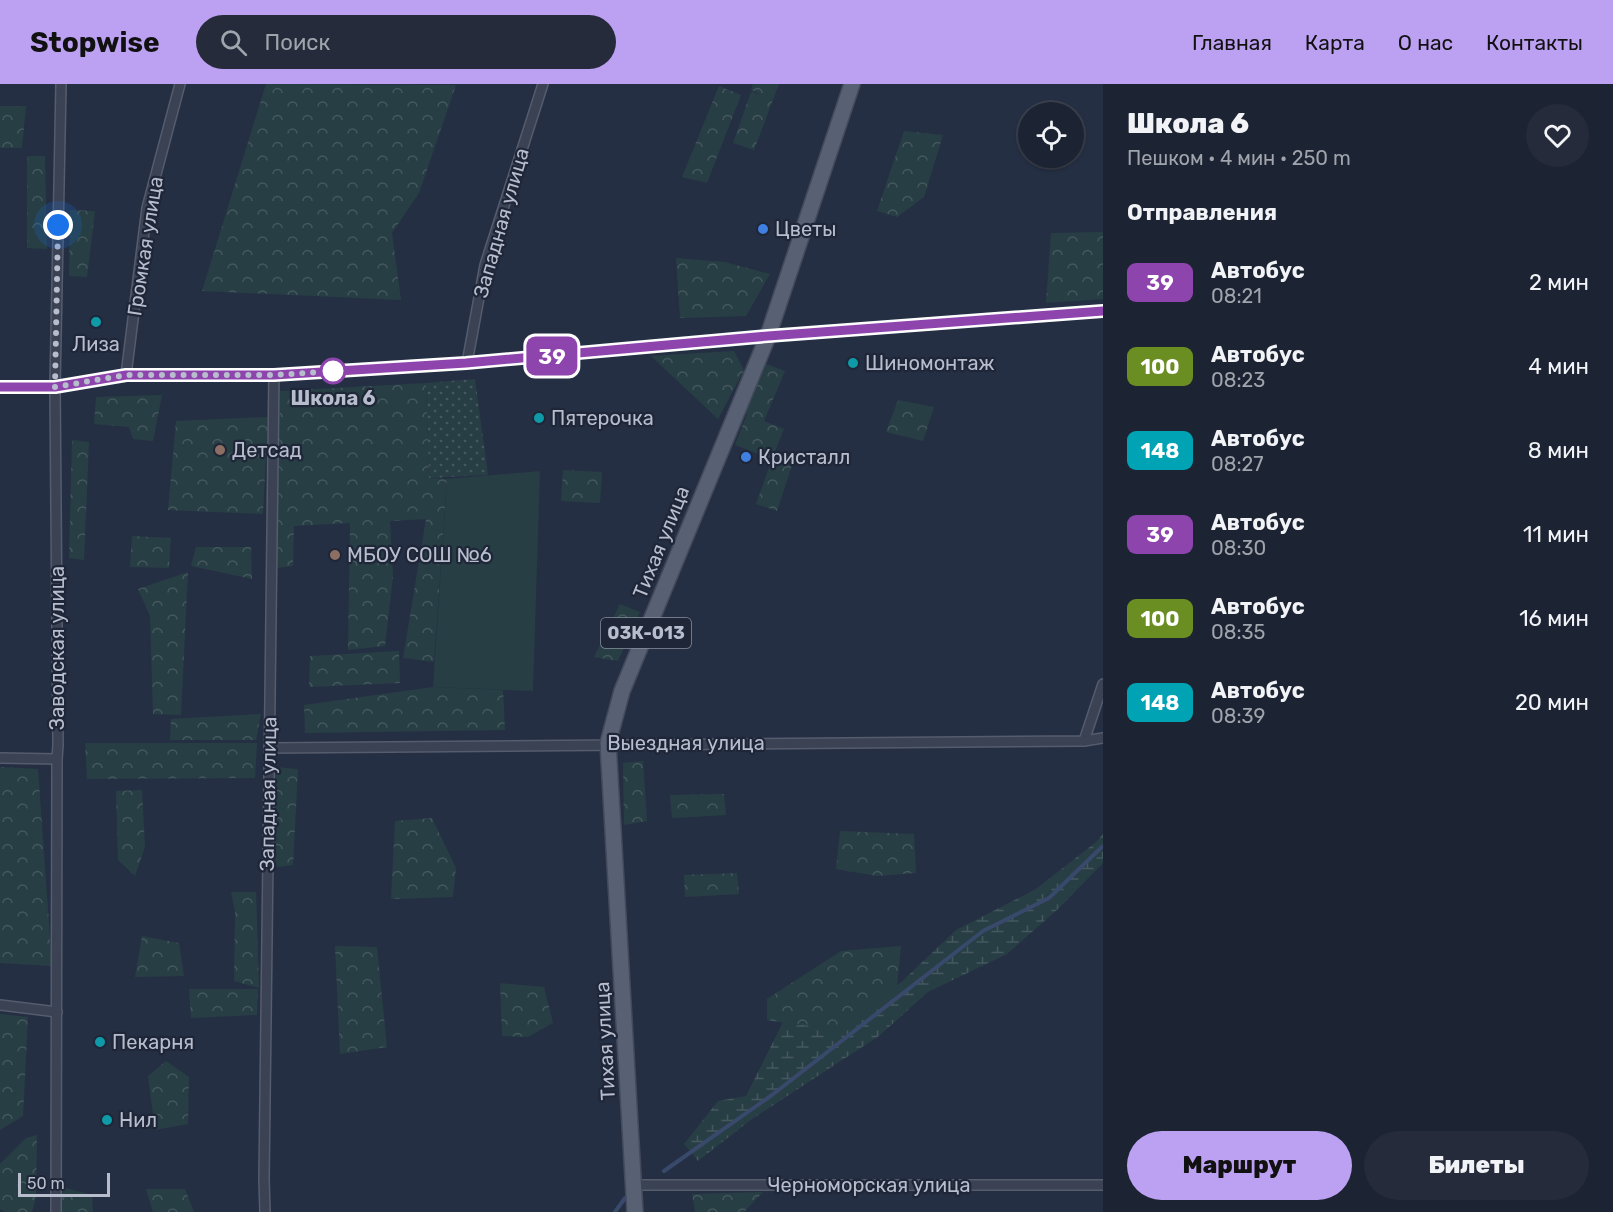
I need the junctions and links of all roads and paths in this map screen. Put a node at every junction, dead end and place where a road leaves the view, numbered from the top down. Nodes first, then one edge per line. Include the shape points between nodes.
1 (61, 84) edge
2 (180, 84) edge
3 (543, 84) edge
4 (852, 84) edge
5 (1103, 311) edge
6 (768, 336) junction
7 (466, 363) junction
8 (126, 375) junction
9 (274, 375) junction
10 (0, 387) edge
11 (55, 387) junction
12 (1103, 684) edge
13 (1103, 738) edge
14 (1084, 741) junction
15 (608, 744) junction
16 (269, 748) junction
17 (0, 758) edge
18 (57, 759) junction
19 (0, 1005) edge
20 (57, 1012) junction
21 (634, 1185) junction
22 (1103, 1185) edge
23 (56, 1212) edge
24 (266, 1212) edge
25 (635, 1212) edge

1 - 11 street, Заводская улица
2 - 8 street, Громкая улица via 147,208
3 - 7 street, Западная улица via 484,265
4 - 6 main road, Тихая улица / 03К-013
5 - 6 street
6 - 7 street
6 - 15 main road, Тихая улица / 03К-013 via 622,691
7 - 9 street
8 - 9 street
8 - 11 street
9 - 16 street, Западная улица
10 - 11 street
11 - 18 street, Заводская улица
12 - 14 street
13 - 14 street, Выездная улица
14 - 15 street, Выездная улица
15 - 16 street, Выездная улица
15 - 21 main road, Тихая улица / 03К-013
16 - 24 street, Западная улица
17 - 18 street
18 - 20 street, Заводская улица
19 - 20 street
20 - 23 street, Заводская улица
21 - 22 street, Черноморская улица
21 - 25 main road, Тихая улица / 03К-013

